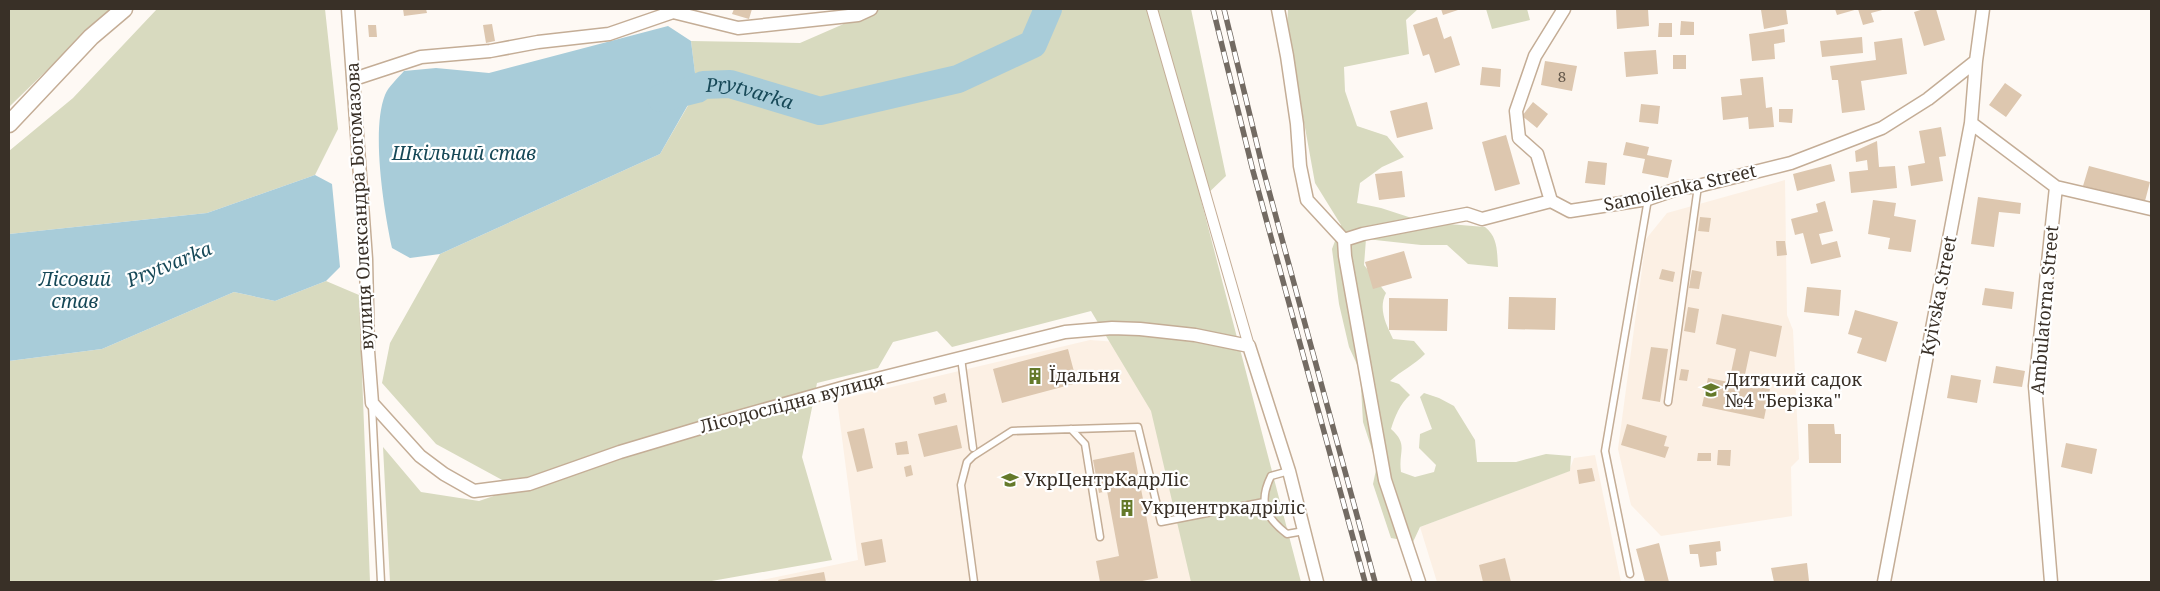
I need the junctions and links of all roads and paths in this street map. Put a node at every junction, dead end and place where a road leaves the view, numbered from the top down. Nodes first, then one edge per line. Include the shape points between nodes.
1 (124, 9) edge
2 (348, 9) edge
3 (871, 9) edge
4 (1152, 9) edge
5 (1278, 9) edge
6 (1564, 9) edge
7 (1983, 9) edge
8 (1976, 61) junction
9 (354, 79) junction
10 (1971, 123) junction
11 (9, 124) edge
12 (1698, 186) junction
13 (2056, 187) junction
14 (1648, 199) junction
15 (1550, 201) junction
16 (2151, 209) edge
17 (1344, 240) junction
18 (1249, 346) junction
19 (961, 358) junction
20 (1668, 402) dead end
21 (372, 403) junction
22 (1071, 429) junction
23 (973, 448) dead end
24 (1289, 471) junction
25 (1264, 502) junction
26 (1304, 531) junction
27 (1100, 536) dead end
28 (1630, 574) dead end
29 (381, 582) edge
30 (974, 582) edge
31 (1317, 582) edge
32 (1419, 582) edge
33 (1884, 582) edge
34 (2051, 582) edge

1 - 11 street via 91,37
2 - 9 street, вулиця Олександра Богомазова
3 - 9 street via 858,15 738,28 673,12 609,34 538,42 490,52 421,57
4 - 18 street
5 - 17 street via 1297,124 1300,166 1308,200
6 - 15 street via 1535,56 1516,112 1519,138 1537,154
7 - 8 street, Kyivska Street
8 - 10 street, Kyivska Street
8 - 12 street, Samoilenka Street via 1928,99 1882,128 1791,163
9 - 21 street, вулиця Олександра Богомазова
10 - 13 street
10 - 33 street, Kyivska Street
12 - 14 street, Samoilenka Street via 1680,188
12 - 20 lane
13 - 16 street
13 - 34 street, Ambulatorna Street via 2035,386
14 - 15 street, Samoilenka Street via 1570,211
14 - 28 lane via 1605,451
15 - 17 street via 1482,219 1467,214
17 - 32 street via 1384,480
18 - 19 street, Лісодослідна вулиця via 1195,335 1112,328 1065,332
18 - 24 street
19 - 21 street, Лісодослідна вулиця via 717,423 529,484 474,491 420,456
19 - 23 lane
21 - 29 lane
22 - 25 lane via 1138,427 1161,522
22 - 27 lane via 1085,444
22 - 30 lane via 1012,431 967,462 961,486
24 - 25 lane via 1271,476 1264,489
24 - 26 street
25 - 26 lane via 1272,523 1287,534
26 - 31 street

